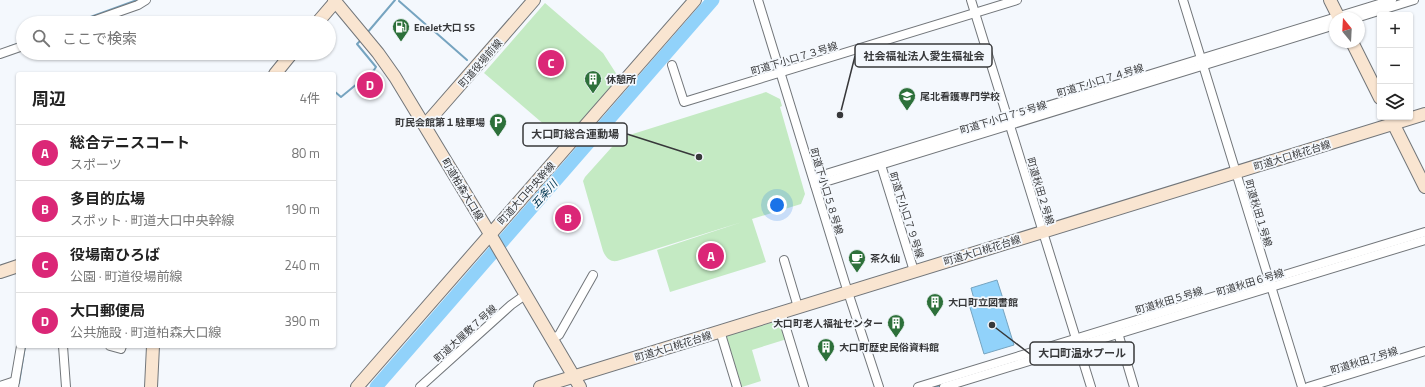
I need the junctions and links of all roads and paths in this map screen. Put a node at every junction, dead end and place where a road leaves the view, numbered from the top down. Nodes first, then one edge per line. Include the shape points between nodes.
1 (146, 0) edge
2 (335, 0) edge
3 (534, 0) edge
4 (694, 0) edge
5 (758, 0) edge
6 (971, 0) edge
7 (1017, 0) edge
8 (1183, 0) edge
9 (1330, 0) edge
10 (1392, 0) edge
11 (1414, 0) edge
12 (137, 2) edge
13 (1335, 12) edge
14 (1360, 12) edge
15 (975, 13) junction
16 (1365, 15) edge
17 (104, 16) edge
18 (322, 16) edge
19 (1329, 23) edge
20 (16, 48) edge
21 (1355, 48) edge
22 (0, 54) edge
23 (286, 60) edge
24 (1202, 62) junction
25 (672, 65) dead end
26 (276, 72) edge
27 (780, 73) junction
28 (1377, 92) edge
29 (1425, 114) edge
30 (1413, 116) edge
31 (1391, 120) edge
32 (1009, 122) junction
33 (424, 125) junction
34 (881, 165) junction
35 (1236, 172) junction
36 (1422, 175) edge
37 (814, 182) junction
38 (1425, 187) edge
39 (1043, 232) junction
40 (1425, 232) edge
41 (492, 238) junction
42 (1425, 240) edge
43 (784, 260) dead end
44 (16, 267) edge
45 (914, 271) junction
46 (0, 272) edge
47 (592, 275) dead end
48 (1270, 283) junction
49 (848, 292) junction
50 (525, 295) junction
51 (798, 307) junction
52 (781, 312) junction
53 (720, 331) junction
54 (1118, 333) junction
55 (552, 339) junction
56 (1077, 342) junction
57 (21, 348) edge
58 (63, 348) edge
59 (154, 348) edge
60 (1425, 351) edge
61 (576, 382) edge
62 (15, 384) edge
63 (0, 386) edge
64 (66, 387) edge
65 (151, 387) edge
66 (357, 387) edge
67 (420, 387) edge
68 (540, 387) edge
69 (737, 387) edge
70 (804, 387) edge
71 (879, 387) edge
72 (918, 387) edge
73 (944, 387) edge
74 (1091, 387) edge
75 (1134, 387) edge
76 (1302, 387) edge
77 (1308, 387) edge

1 - 12 street
2 - 18 street
2 - 33 street, 町道柏森大口線 via 378,53
3 - 33 street, 町道役場前線
4 - 41 street, 町道大口中央幹線
5 - 27 street, 町道下小口５８号線
6 - 15 street, 町道秋田２号線
7 - 15 street, 町道下小口７３号線
8 - 24 street, 町道秋田１号線
9 - 13 street
10 - 14 street
11 - 16 street
12 - 17 street
15 - 27 street, 町道下小口７３号線
15 - 32 street, 町道秋田２号線
19 - 24 street
20 - 22 street
21 - 28 street
23 - 26 street
24 - 32 street, 町道下小口７５号線
24 - 35 street, 町道秋田１号線
25 - 27 street, 町道下小口７３号線 via 684,102
27 - 37 street, 町道下小口５８号線
29 - 30 street, 町道大口桃花台線
31 - 35 street, 町道大口桃花台線
31 - 36 street
32 - 34 street, 町道下小口７５号線
32 - 37 street
32 - 39 street, 町道秋田２号線
33 - 41 street, 町道柏森大口線
34 - 37 street, 町道下小口７５号線
34 - 45 street, 町道下小口７９号線
35 - 39 street, 町道大口桃花台線
35 - 48 street, 町道秋田１号線
36 - 38 street
37 - 49 street, 町道下小口５８号線
39 - 45 street, 町道大口桃花台線
39 - 56 street, 町道秋田２号線
40 - 48 street, 町道秋田５号線
41 - 50 street, 町道柏森大口線
41 - 66 street, 町道大口中央幹線
42 - 48 street, 町道秋田６号線
43 - 51 street
44 - 46 street
45 - 49 street, 町道大口桃花台線
47 - 55 street via 559,335
48 - 54 street, 町道秋田６号線
48 - 56 street, 町道秋田５号線
48 - 76 street, 町道秋田１号線
49 - 51 street, 町道大口桃花台線
49 - 71 street, 町道下小口５８号線
50 - 55 street, 町道柏森大口線
50 - 67 street, 町道大屋敷７号線
51 - 52 street, 町道大口桃花台線
52 - 53 street, 町道大口桃花台線
52 - 70 street
53 - 61 street, 町道大口桃花台線
53 - 69 street
54 - 56 street, 町道秋田６号線
54 - 75 street
55 - 61 street, 町道柏森大口線
56 - 72 street, 町道秋田５号線
56 - 73 street, 町道秋田６号線
56 - 74 street, 町道秋田２号線
57 - 62 street
58 - 64 street
59 - 65 street
60 - 77 street, 町道秋田７号線
61 - 68 street, 町道大口桃花台線
62 - 63 street

